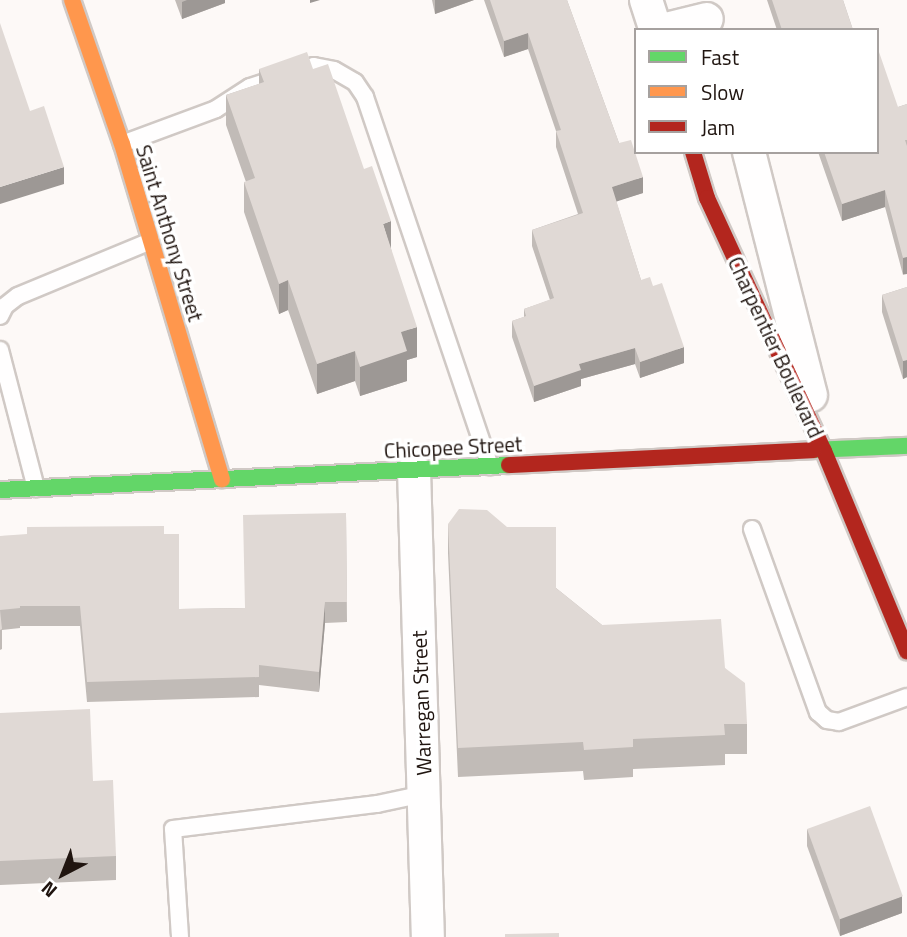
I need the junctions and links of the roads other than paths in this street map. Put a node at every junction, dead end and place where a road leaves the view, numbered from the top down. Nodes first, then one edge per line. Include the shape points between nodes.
1 (72, 0) edge
2 (646, 0) edge
3 (706, 16) edge
4 (655, 28) edge
5 (668, 28) edge
6 (122, 144) junction
7 (694, 154) edge
8 (750, 154) edge
9 (151, 241) junction
10 (0, 316) edge
11 (0, 350) edge
12 (907, 446) edge
13 (824, 451) junction
14 (490, 466) junction
15 (414, 470) junction
16 (222, 479) junction
17 (36, 488) junction
18 (0, 490) edge
19 (752, 529) dead end
20 (907, 651) edge
21 (907, 697) edge
22 (424, 794) junction
23 (180, 937) edge
24 (428, 937) edge

1 - 6 street, Saint Anthony Street
2 - 4 street
3 - 5 street
6 - 9 street, Saint Anthony Street
6 - 14 lane via 216,108 250,87 314,66 334,70 355,82 365,97
7 - 13 street, Charpentier Boulevard via 707,198
8 - 13 street, Charpentier Boulevard
9 - 10 lane via 18,296
9 - 16 street, Saint Anthony Street
11 - 17 lane
12 - 13 street, Chicopee Street
13 - 14 street, Chicopee Street
13 - 20 street
14 - 15 street, Chicopee Street
15 - 16 street, Chicopee Street
15 - 22 street, Warregan Street
16 - 17 street, Chicopee Street
17 - 18 street, Chicopee Street
19 - 21 lane via 818,712 839,722
22 - 23 lane via 173,829
22 - 24 street, Warregan Street

